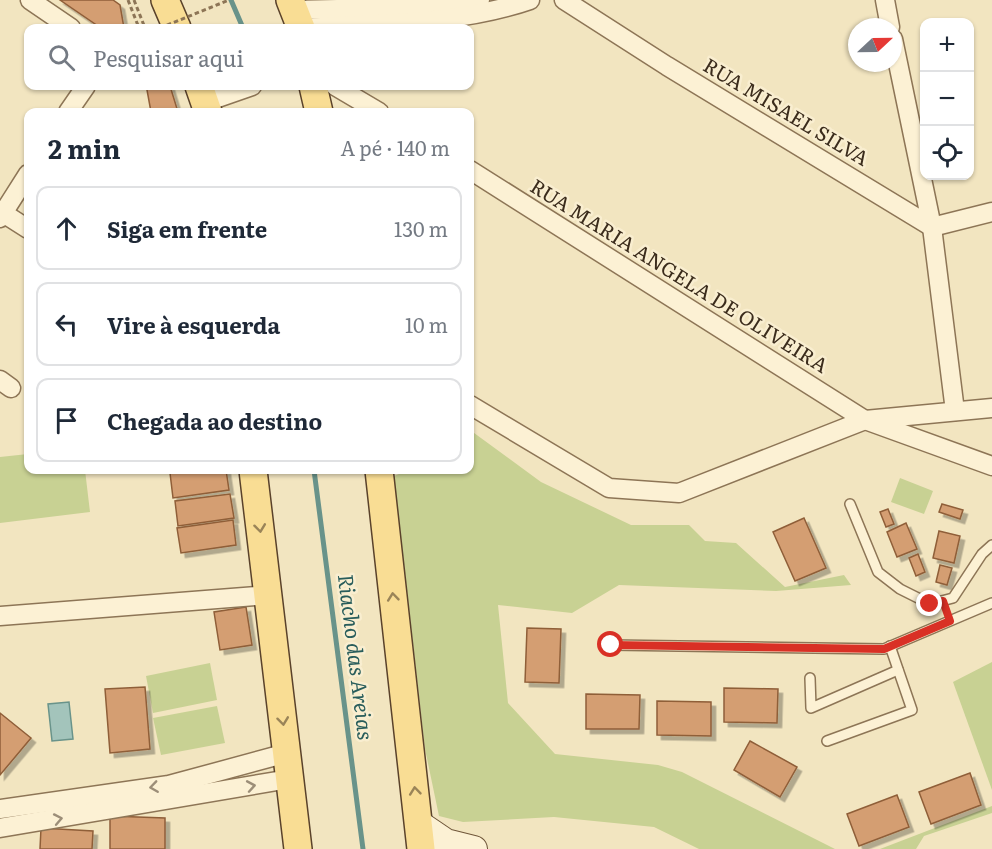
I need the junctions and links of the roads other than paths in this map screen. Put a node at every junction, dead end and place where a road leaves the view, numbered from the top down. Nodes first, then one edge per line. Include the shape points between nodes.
1 (30, 0) edge
2 (165, 0) edge
3 (480, 0) edge
4 (531, 0) edge
5 (564, 0) edge
6 (885, 0) edge
7 (295, 13) edge
8 (424, 13) junction
9 (888, 18) edge
10 (65, 24) edge
11 (175, 24) edge
12 (900, 72) edge
13 (83, 90) edge
14 (238, 90) edge
15 (314, 90) edge
16 (342, 90) edge
17 (210, 98) edge
18 (71, 108) edge
19 (318, 108) edge
20 (372, 108) edge
21 (474, 173) edge
22 (24, 180) edge
23 (992, 212) edge
24 (1, 214) edge
25 (24, 227) edge
26 (932, 227) junction
27 (474, 408) edge
28 (992, 408) edge
29 (955, 411) junction
30 (865, 420) junction
31 (992, 466) edge
32 (253, 474) edge
33 (379, 474) edge
34 (850, 504) dead end
35 (992, 545) edge
36 (268, 595) junction
37 (943, 601) junction
38 (992, 603) edge
39 (0, 616) edge
40 (950, 621) junction
41 (611, 645) dead end
42 (890, 646) junction
43 (898, 670) junction
44 (810, 678) dead end
45 (826, 741) dead end
46 (288, 766) junction
47 (0, 810) edge
48 (418, 823) junction
49 (0, 828) edge
50 (298, 849) edge
51 (421, 849) edge
52 (474, 849) edge

1 - 10 street
2 - 11 main road
3 - 8 street
4 - 8 street via 499,11
5 - 26 street, RUA MISAEL SILVA
6 - 9 street
7 - 8 street
12 - 26 street
13 - 18 street
14 - 17 street
15 - 19 main road
16 - 20 street
21 - 30 street, RUA MARIA ANGELA DE OLIVEIRA
22 - 24 street
23 - 26 street
24 - 25 street
26 - 29 street
27 - 30 street via 609,488 679,493
28 - 29 street
29 - 30 street
30 - 31 street, RUA MARIA ANGELA DE OLIVEIRA
32 -> 36 main road
48 -> 33 main road
34 - 37 lane via 878,572 930,604
35 - 37 lane via 953,598
36 - 39 street
36 -> 46 main road
37 - 40 lane
38 - 40 lane
40 - 42 lane
41 - 42 lane via 884,649
42 - 43 lane
43 - 44 lane via 811,708
43 - 45 lane via 912,710
46 -> 47 street
49 -> 46 street
46 - 50 main road
48 - 51 main road
48 - 52 main road via 446,842

